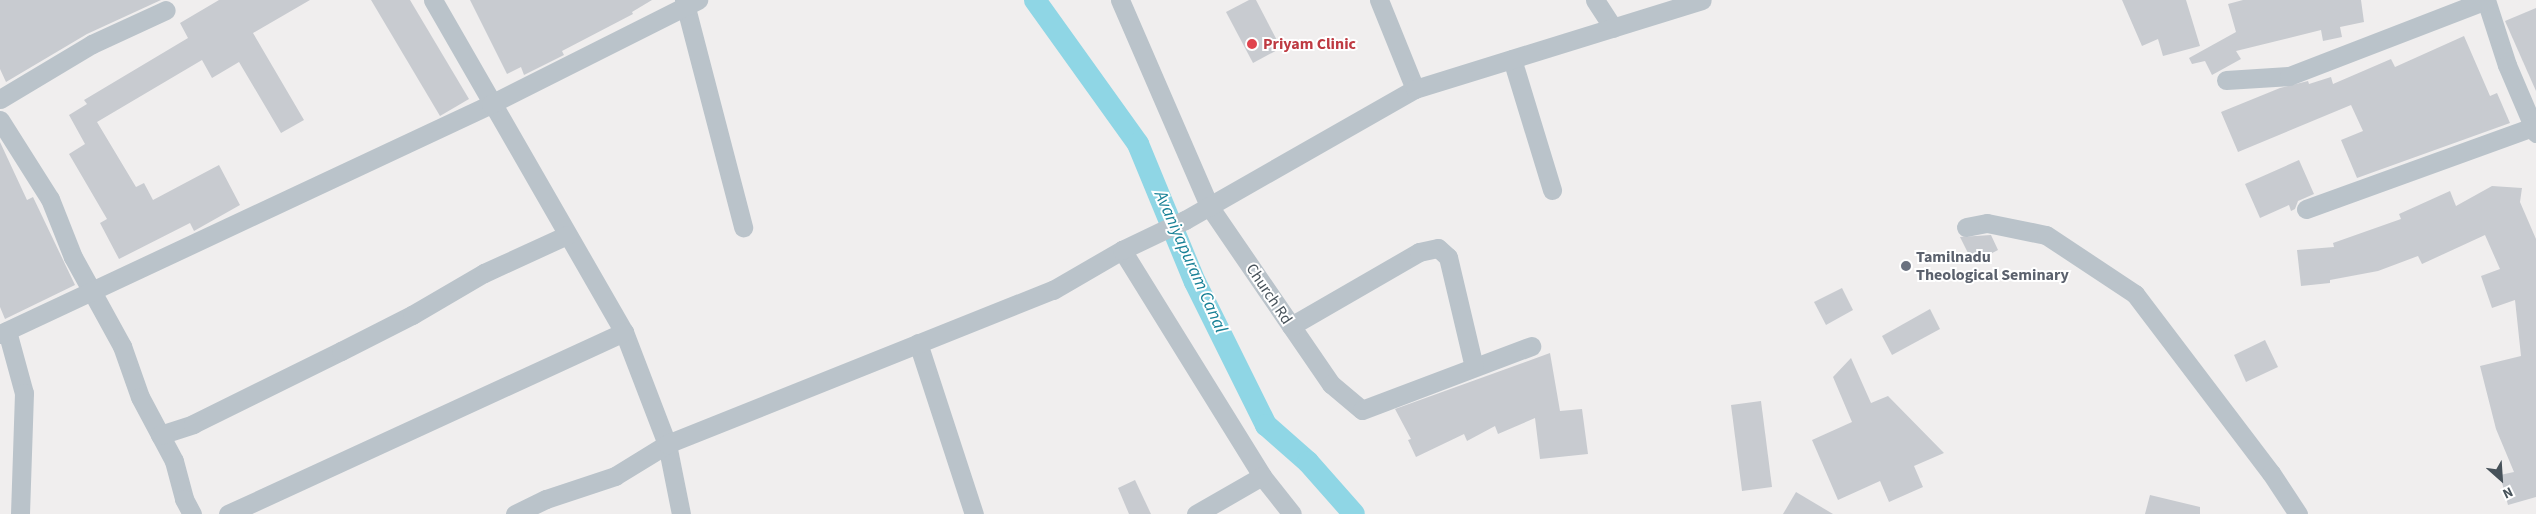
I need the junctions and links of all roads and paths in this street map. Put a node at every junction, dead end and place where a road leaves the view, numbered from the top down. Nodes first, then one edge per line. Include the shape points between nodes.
1 (433, 0) edge
2 (1120, 0) edge
3 (1379, 0) edge
4 (1595, 0) edge
5 (1702, 0) edge
6 (2486, 0) edge
7 (690, 2) edge
8 (166, 10) dead end
9 (1613, 28) junction
10 (1512, 59) junction
11 (2226, 80) dead end
12 (1416, 90) junction
13 (0, 99) edge
14 (491, 104) junction
15 (0, 120) edge
16 (2534, 130) edge
17 (1552, 190) dead end
18 (1209, 206) junction
19 (2306, 209) dead end
20 (743, 226) dead end
21 (1966, 227) dead end
22 (567, 235) junction
23 (1122, 250) junction
24 (94, 290) junction
25 (1291, 326) junction
26 (624, 332) junction
27 (4, 333) edge
28 (918, 342) junction
29 (1531, 346) dead end
30 (1474, 367) junction
31 (160, 435) junction
32 (667, 444) junction
33 (1262, 476) junction
34 (20, 514) edge
35 (192, 514) edge
36 (228, 514) edge
37 (515, 514) edge
38 (681, 514) edge
39 (974, 514) edge
40 (1196, 514) edge
41 (1292, 514) edge
42 (2298, 514) edge

1 - 14 street
2 - 18 street, Church Rd
3 - 12 street
4 - 9 street
5 - 9 street
6 - 11 street via 2289,76
6 - 16 street
7 - 14 street
7 - 20 street via 711,112 728,161
8 - 13 street via 92,44
9 - 10 street
10 - 12 street
10 - 17 street
12 - 18 street
14 - 22 street
14 - 24 street
15 - 24 street via 50,199 73,257
16 - 19 street
18 - 23 street
18 - 25 street, Church Rd
21 - 42 street via 1987,223 2046,235 2135,294 2271,473
22 - 26 street
22 - 31 street via 484,273 412,315 193,424
23 - 28 street via 1053,290
23 - 33 street
24 - 27 street
24 - 31 street
25 - 30 street, Church Rd via 1331,384 1362,410
25 - 30 street via 1419,252 1438,248 1448,257
26 - 32 street
26 - 36 street
27 - 34 street via 24,393
28 - 32 street
28 - 39 street
29 - 30 street, Church Rd
31 - 35 street via 174,461 184,499
32 - 37 street via 615,476 546,499
32 - 38 street
33 - 40 street
33 - 41 street

